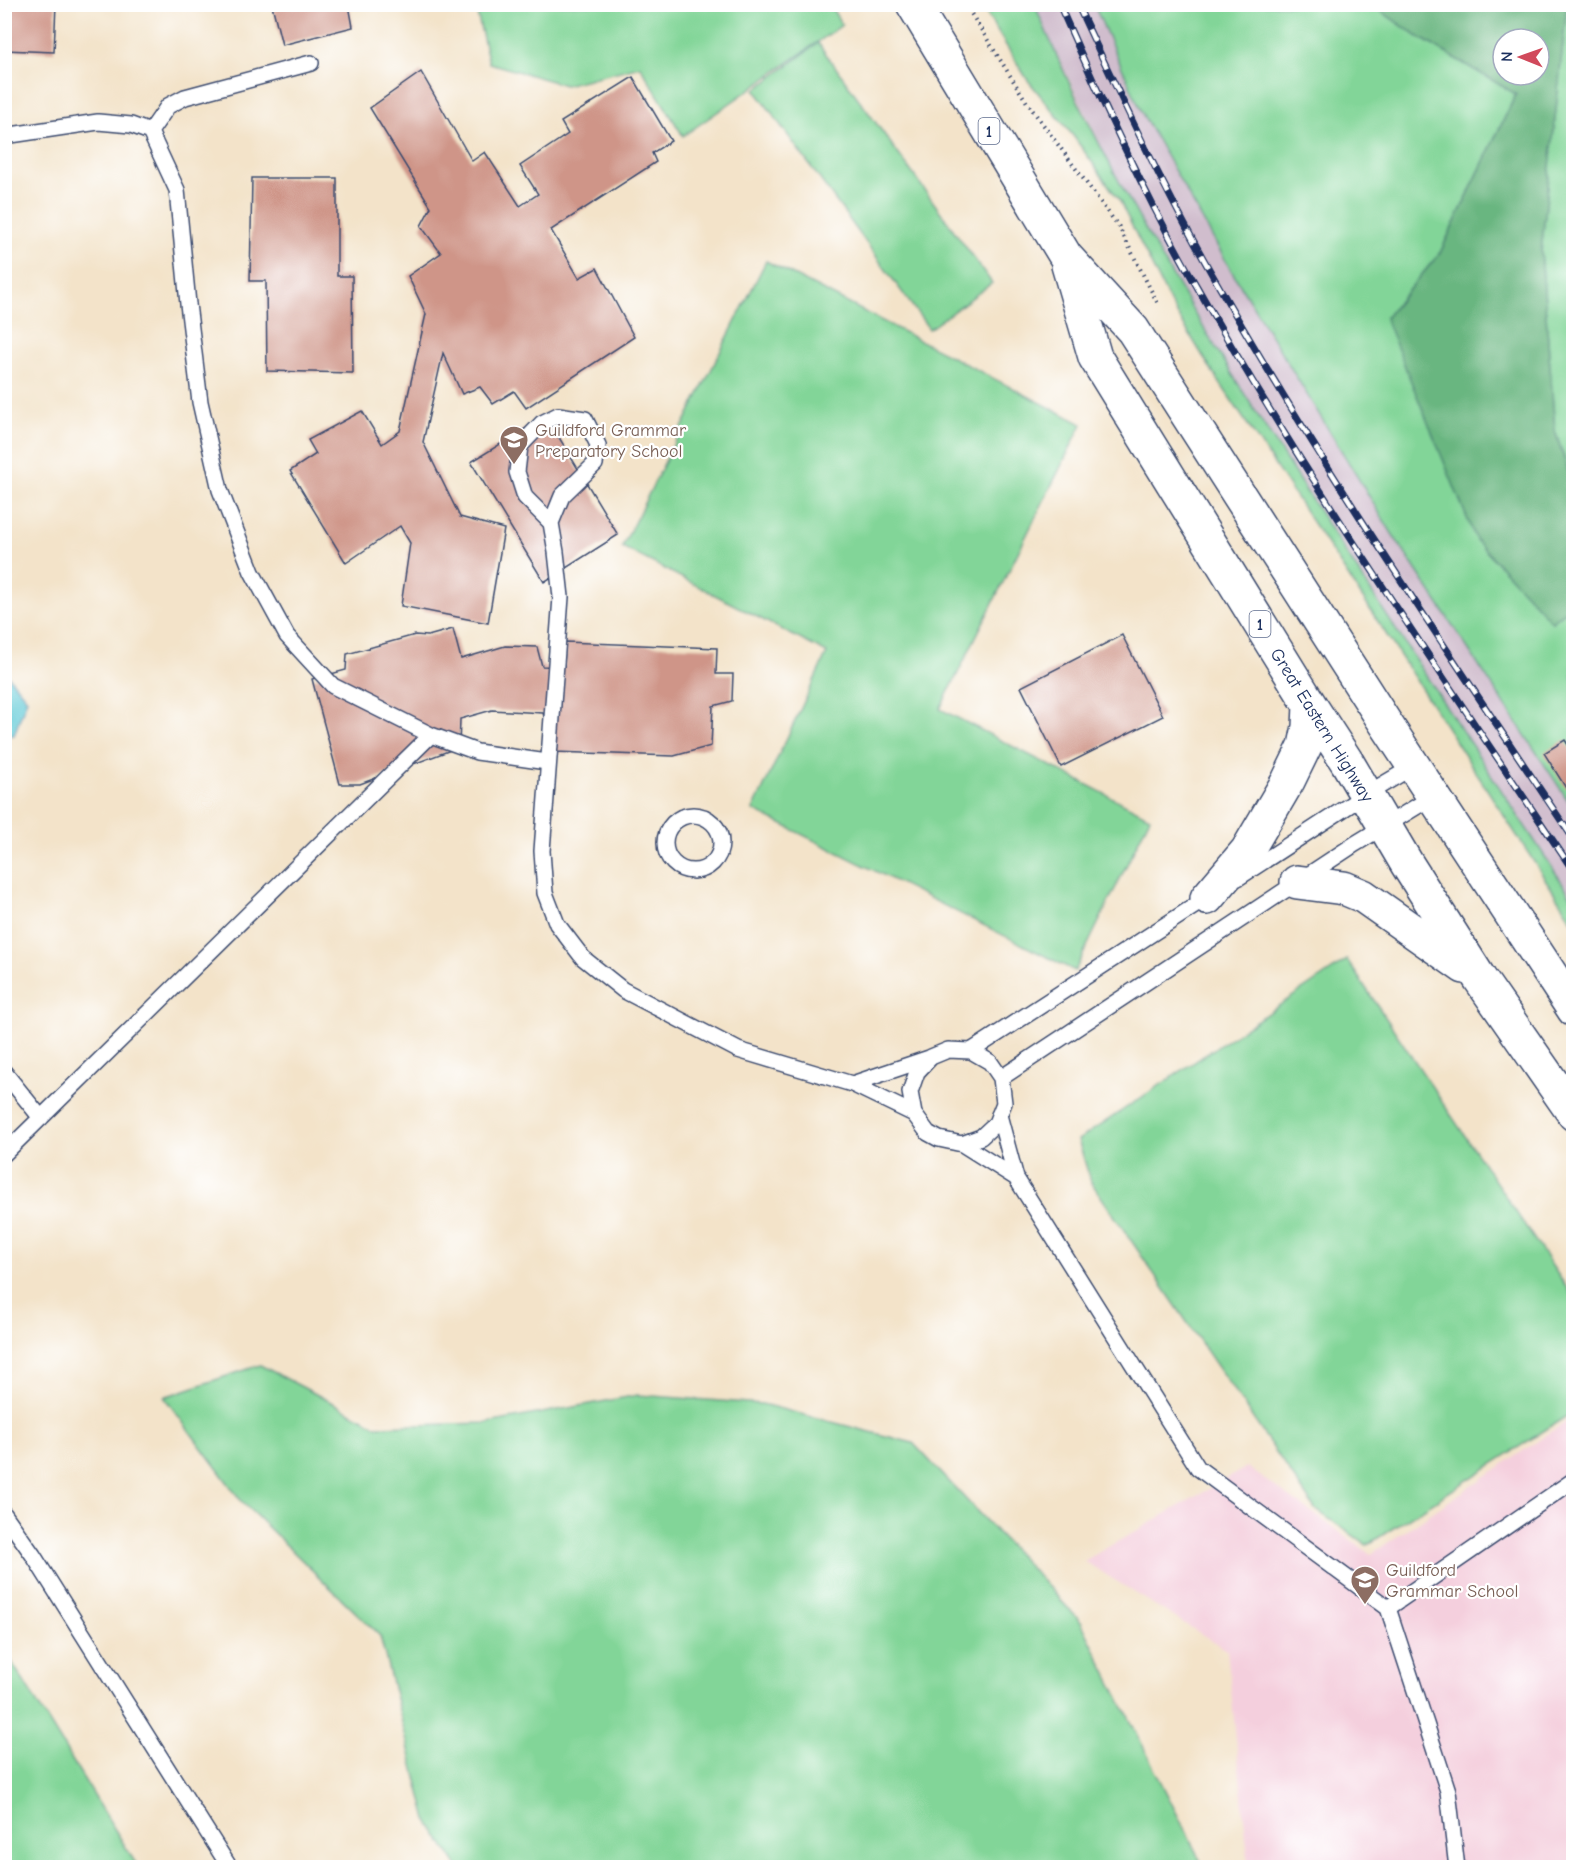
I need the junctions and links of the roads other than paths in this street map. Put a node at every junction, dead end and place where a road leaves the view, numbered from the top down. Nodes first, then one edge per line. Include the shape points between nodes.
1 (913, 4) edge
2 (311, 63) dead end
3 (150, 132) junction
4 (4, 136) edge
5 (1066, 257) junction
6 (551, 523) junction
7 (1310, 705) junction
8 (431, 735) junction
9 (547, 762) junction
10 (1414, 766) junction
11 (1365, 795) junction
12 (1434, 796) junction
13 (1384, 826) junction
14 (1297, 882) junction
15 (1207, 898) junction
16 (1480, 979) junction
17 (1574, 1010) edge
18 (971, 1051) junction
19 (931, 1057) junction
20 (4, 1072) edge
21 (1001, 1078) junction
22 (852, 1084) junction
23 (914, 1114) junction
24 (1574, 1114) edge
25 (999, 1115) junction
26 (41, 1118) junction
27 (963, 1144) junction
28 (4, 1154) edge
29 (1016, 1178) junction
30 (1574, 1480) edge
31 (4, 1514) edge
32 (1388, 1608) junction
33 (230, 1868) edge
34 (1457, 1868) edge

1 - 5 highway, Great Eastern Highway / 1
2 - 3 lane via 185,97 168,106
3 - 4 lane via 131,125 98,122
3 - 8 lane via 177,189 200,402 220,490 252,572 287,636 333,686
5 - 7 highway, Great Eastern Highway / 1 via 1095,357
5 - 10 highway, Great Eastern Highway / 1 via 1133,330
6 - 6 lane via 525,497 517,472 520,446 542,423 558,415 585,419 598,445 595,464 562,496
6 - 9 lane via 561,597
7 - 11 highway, Great Eastern Highway / 1
7 - 15 highway via 1305,746 1288,781 1247,851
8 - 9 lane via 477,752
8 - 26 lane
9 - 22 lane via 542,851 545,893 557,924 583,958 623,990 738,1050
10 - 11 lane
10 - 12 highway, Great Eastern Highway / 1
11 - 13 highway, Great Eastern Highway / 1
11 - 15 lane
12 - 13 lane
12 - 17 highway, Great Eastern Highway / 1
13 - 14 lane
13 - 16 highway, Great Eastern Highway / 1
14 - 16 highway via 1344,888 1363,896
14 - 21 lane
15 - 18 lane
16 - 24 highway, Great Eastern Highway / 1
18 - 19 lane via 948,1050
18 - 21 lane via 990,1062
19 - 22 lane
19 - 23 lane via 917,1072 910,1092
20 - 26 lane
21 - 25 lane via 1004,1103
22 - 23 lane
23 - 27 lane via 928,1133
25 - 27 lane via 996,1124 981,1137
25 - 29 lane
26 - 28 lane
27 - 29 lane
29 - 32 lane via 1197,1468
30 - 32 lane
31 - 33 lane
32 - 34 lane via 1448,1791

